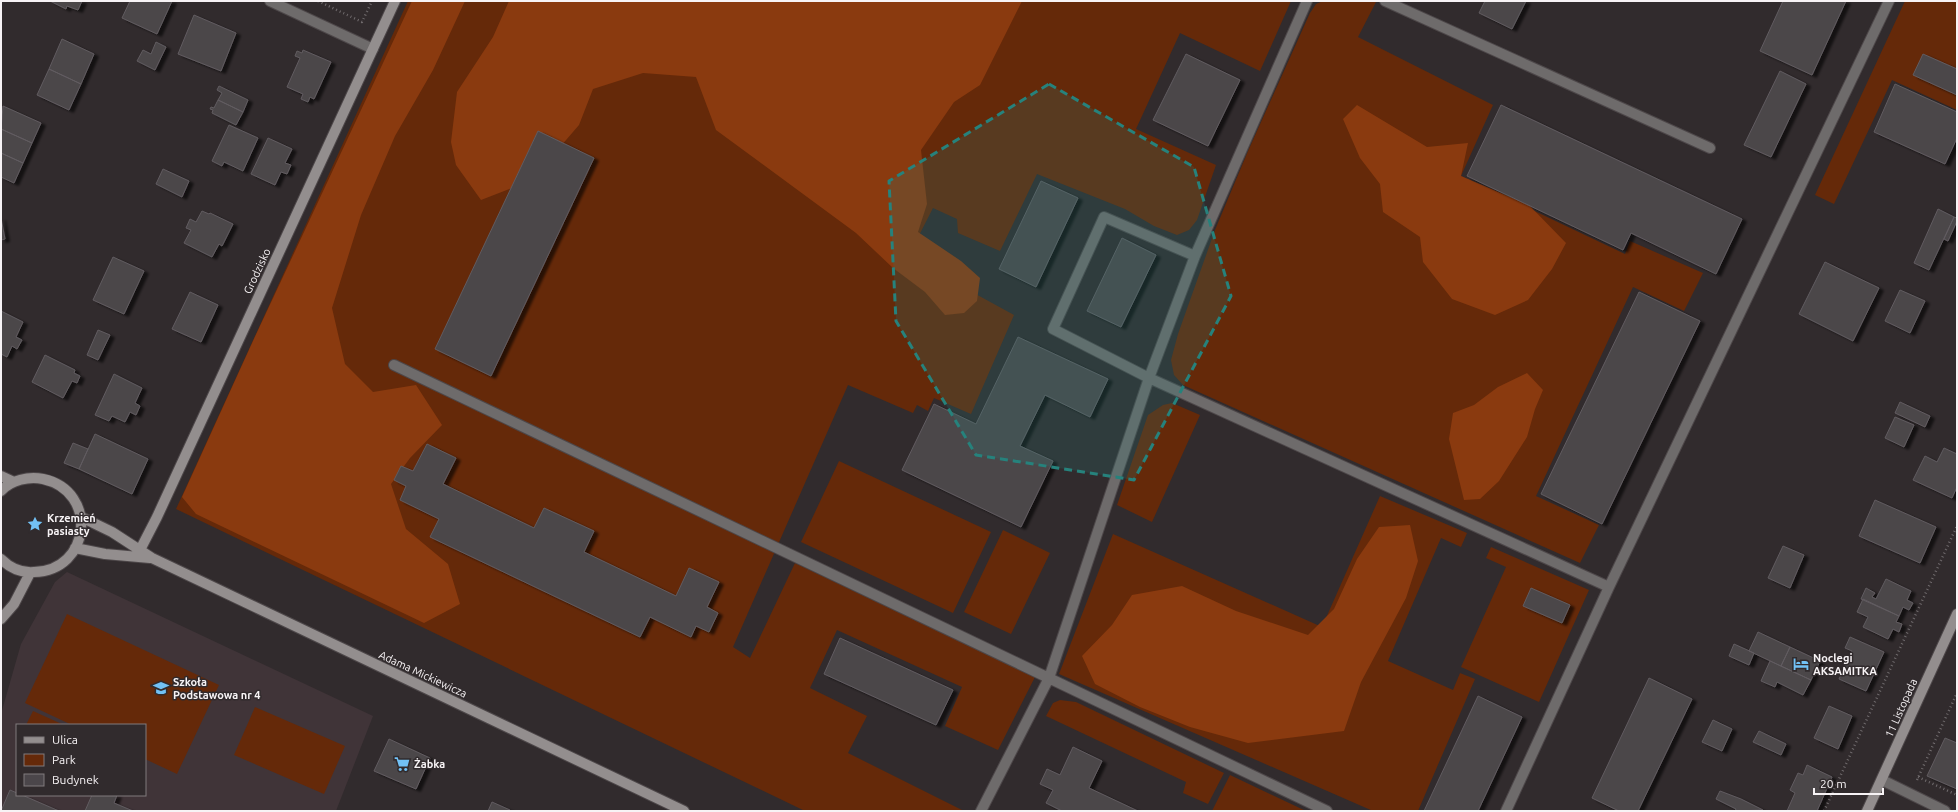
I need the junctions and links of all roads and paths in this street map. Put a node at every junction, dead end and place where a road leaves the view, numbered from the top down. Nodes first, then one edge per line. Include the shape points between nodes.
1 (270, 1) edge
2 (318, 1) edge
3 (372, 1) edge
4 (395, 1) edge
5 (1307, 1) edge
6 (1386, 1) edge
7 (1889, 1) edge
8 (373, 49) junction
9 (1710, 148) dead end
10 (1195, 256) junction
11 (394, 365) dead end
12 (1149, 378) junction
13 (1, 476) edge
14 (14, 482) junction
15 (1, 491) edge
16 (81, 517) junction
17 (1957, 526) edge
18 (75, 548) junction
19 (140, 550) junction
20 (152, 558) junction
21 (1, 559) edge
22 (30, 573) junction
23 (1609, 587) junction
24 (1957, 614) edge
25 (1, 619) edge
26 (1049, 678) junction
27 (1957, 693) edge
28 (1918, 777) junction
29 (1882, 780) junction
30 (1915, 784) dead end
31 (1957, 796) edge
32 (684, 811) edge
33 (981, 811) edge
34 (1327, 811) edge
35 (1506, 811) edge
36 (1824, 811) edge
37 (1867, 811) edge
38 (1945, 811) edge

1 - 8 street
2 - 3 path via 362,22
4 - 8 street, Grodzisko
5 - 10 street
6 - 9 street
7 - 23 street
8 - 19 street, Grodzisko
10 - 12 street
10 - 12 street via 1104,217 1053,329
11 - 26 street
12 - 23 street
12 - 26 street
13 - 14 street
14 - 15 street
14 - 16 street via 26,478 50,480 70,495
16 - 18 street via 81,530
16 - 19 street, Adama Mickiewicza via 112,532
17 - 36 path
18 - 20 street, Adama Mickiewicza via 105,554
18 - 22 street via 64,562 54,568
19 - 20 street, Adama Mickiewicza
20 - 32 street, Adama Mickiewicza
21 - 22 street via 17,570
22 - 25 street via 14,604
23 - 35 street
24 - 29 street, 11 Listopada
26 - 33 street
26 - 34 street
27 - 28 path
28 - 30 path
28 - 31 path
29 - 37 street, 11 Listopada
29 - 38 street

